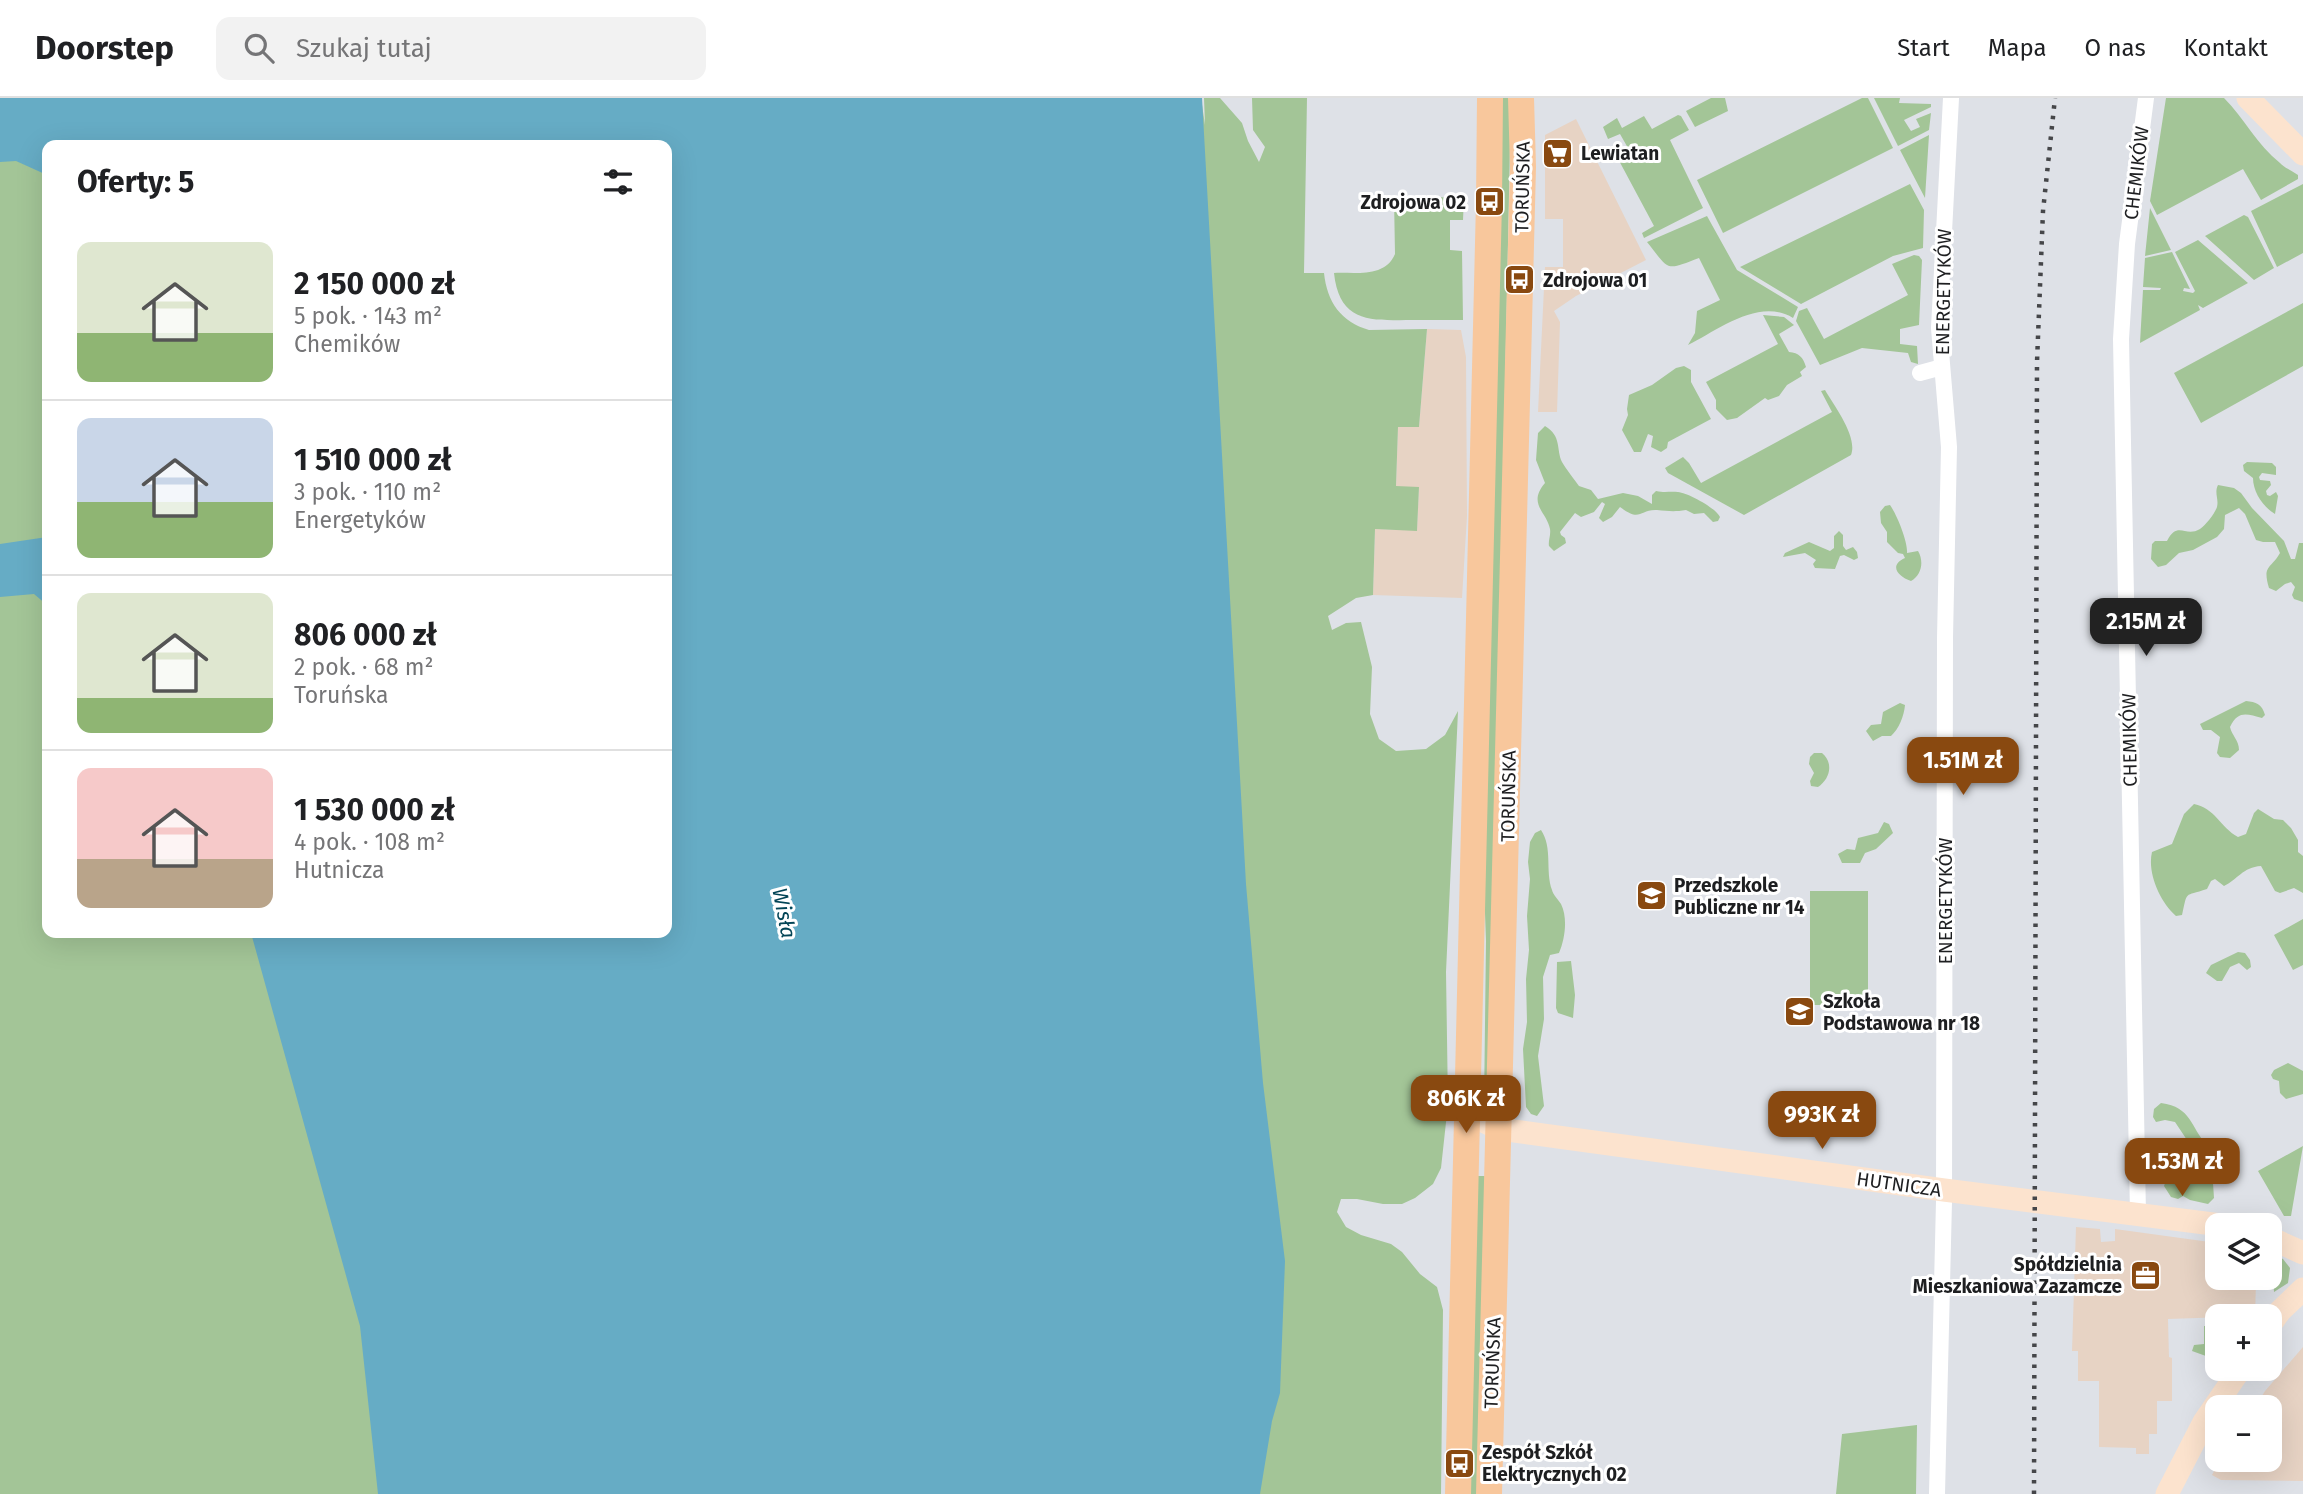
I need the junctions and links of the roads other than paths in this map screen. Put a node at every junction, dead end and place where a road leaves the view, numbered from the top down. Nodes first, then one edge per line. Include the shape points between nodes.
1 (1490, 98) edge
2 (1521, 98) edge
3 (1951, 98) edge
4 (2146, 98) edge
5 (2248, 98) edge
6 (2303, 154) edge
7 (1942, 367) junction
8 (1920, 373) dead end
9 (1467, 1098) junction
10 (1500, 1129) junction
11 (1944, 1190) junction
12 (2138, 1214) junction
13 (2205, 1223) edge
14 (2282, 1231) edge
15 (2303, 1237) edge
16 (2282, 1244) edge
17 (2303, 1254) edge
18 (2303, 1289) edge
19 (2303, 1308) edge
20 (2282, 1309) edge
21 (2282, 1329) edge
22 (2232, 1381) edge
23 (1458, 1494) edge
24 (1489, 1494) edge
25 (1937, 1494) edge
26 (2167, 1494) edge

1 - 9 main road, TORUŃSKA
2 - 10 main road, TORUŃSKA
3 - 7 street, ENERGETYKÓW via 1939,328
4 - 12 street, CHEMIKÓW via 2127,244 2121,339
5 - 6 street
7 - 8 street
7 - 11 street, ENERGETYKÓW via 1948,447
9 - 10 street via 1482,1121
9 - 23 main road, TORUŃSKA
10 - 11 street, HUTNICZA
10 - 24 main road, TORUŃSKA
11 - 12 street, HUTNICZA
11 - 25 street, ENERGETYKÓW
12 - 13 street, HUTNICZA
14 - 15 street
16 - 17 street
18 - 20 street
19 - 21 street
22 - 26 street via 2204,1422

